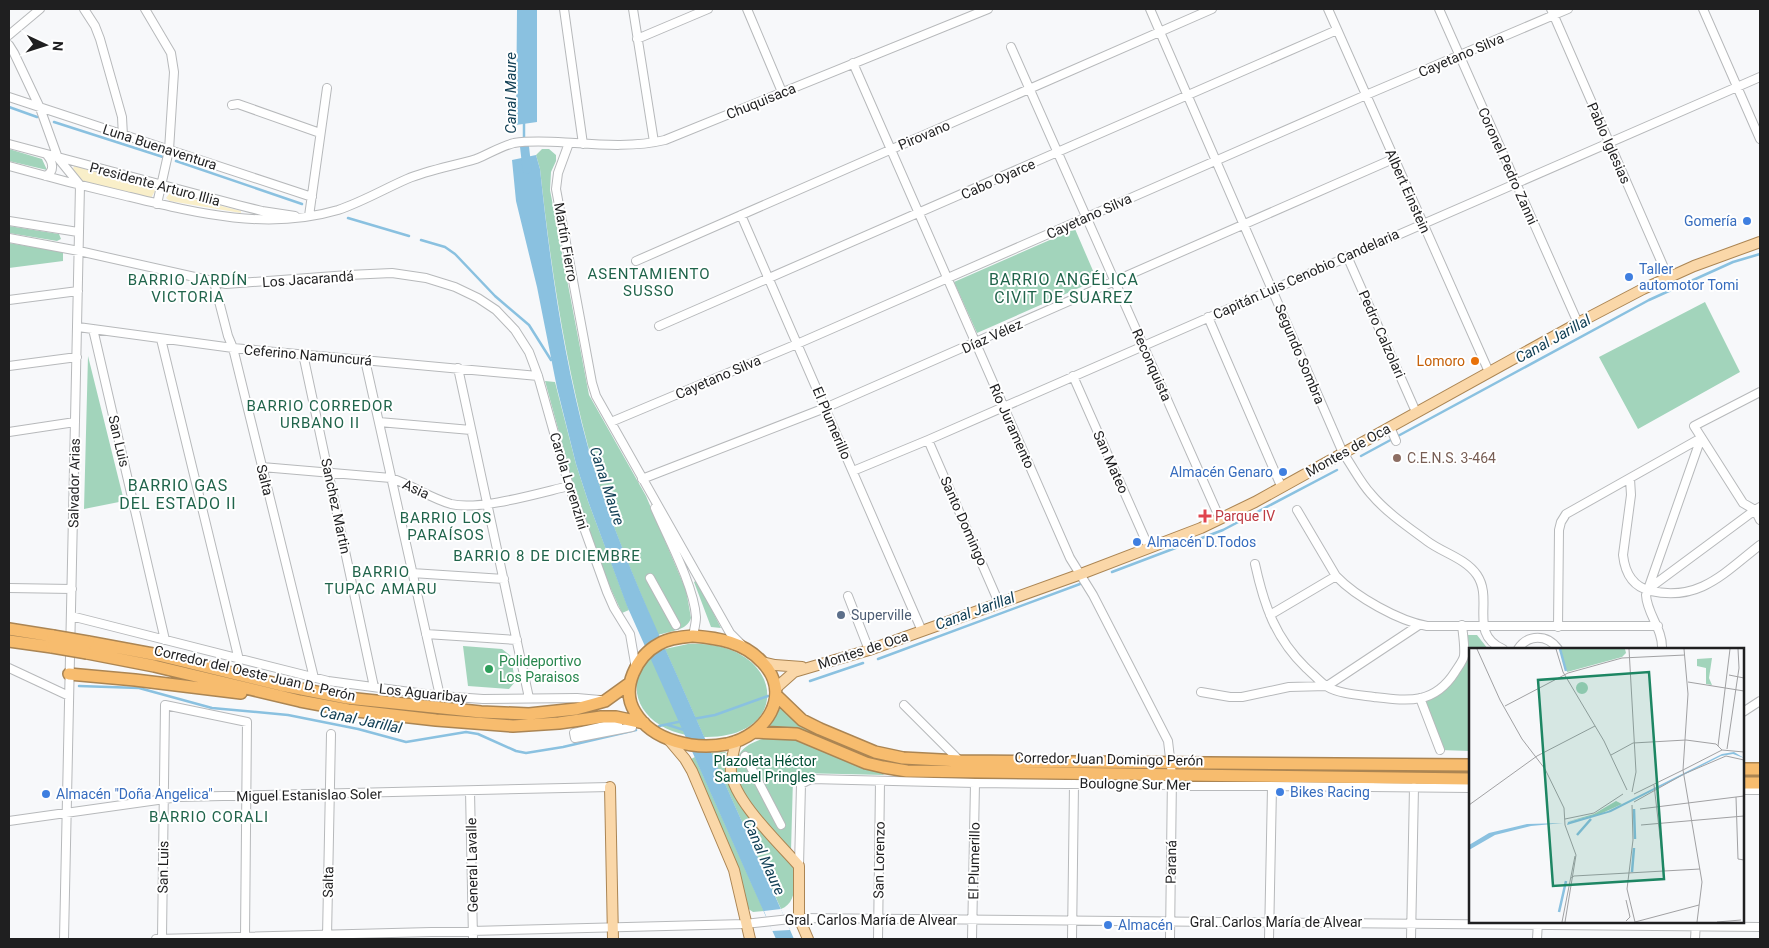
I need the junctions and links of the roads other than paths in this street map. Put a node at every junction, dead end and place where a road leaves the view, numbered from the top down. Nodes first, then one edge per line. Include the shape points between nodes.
1 (40, 9) edge
2 (84, 9) edge
3 (145, 9) edge
4 (564, 9) edge
5 (632, 9) edge
6 (708, 9) edge
7 (747, 9) edge
8 (988, 9) edge
9 (1150, 9) edge
10 (1212, 9) edge
11 (1328, 9) edge
12 (1439, 9) edge
13 (1568, 9) edge
14 (1703, 9) edge
15 (1552, 12) edge
16 (1337, 30) junction
17 (1160, 32) junction
18 (9, 35) edge
19 (637, 39) junction
20 (9, 45) edge
21 (1011, 47) dead end
22 (1459, 55) junction
23 (853, 63) junction
24 (1760, 77) edge
25 (1737, 87) junction
26 (327, 88) dead end
27 (1030, 89) junction
28 (782, 92) junction
29 (1366, 95) junction
30 (1188, 96) junction
31 (9, 97) edge
32 (232, 104) dead end
33 (40, 108) junction
34 (320, 133) junction
35 (123, 136) junction
36 (1760, 140) edge
37 (524, 142) joint
38 (654, 142) junction
39 (1609, 142) junction
40 (569, 143) junction
41 (9, 144) edge
42 (583, 144) junction
43 (891, 149) junction
44 (170, 150) junction
45 (1058, 152) junction
46 (46, 155) junction
47 (58, 158) junction
48 (1393, 159) junction
49 (1216, 160) junction
50 (9, 166) edge
51 (46, 176) junction
52 (1516, 183) junction
53 (80, 185) junction
54 (161, 186) junction
55 (312, 197) junction
56 (157, 204) junction
57 (920, 214) junction
58 (741, 215) junction
59 (306, 217) junction
60 (1087, 217) junction
61 (9, 222) edge
62 (1422, 223) junction
63 (1244, 224) junction
64 (78, 232) junction
65 (9, 238) edge
66 (1760, 242) edge
67 (79, 251) junction
68 (1347, 256) junction
69 (636, 261) dead end
70 (1668, 277) junction
71 (768, 278) junction
72 (947, 278) junction
73 (1115, 281) junction
74 (214, 282) junction
75 (78, 290) junction
76 (1272, 290) junction
77 (9, 300) edge
78 (1208, 317) junction
79 (1578, 323) junction
80 (660, 326) dead end
81 (78, 327) junction
82 (93, 329) junction
83 (161, 338) junction
84 (976, 343) junction
85 (797, 344) junction
86 (1143, 345) junction
87 (233, 348) junction
88 (303, 354) junction
89 (76, 358) junction
90 (365, 360) junction
91 (9, 366) edge
92 (458, 368) junction
93 (1489, 372) junction
94 (538, 376) junction
95 (1073, 376) junction
96 (1760, 392) edge
97 (1004, 407) junction
98 (825, 408) junction
99 (1416, 412) junction
100 (75, 422) junction
101 (379, 422) junction
102 (610, 422) junction
103 (471, 430) junction
104 (9, 432) edge
105 (1701, 438) junction
106 (928, 440) junction
107 (1343, 453) junction
108 (262, 467) junction
109 (853, 471) junction
110 (328, 473) junction
111 (391, 478) junction
112 (642, 479) junction
113 (1630, 479) junction
114 (569, 486) junction
115 (1281, 486) junction
116 (487, 504) junction
117 (1758, 508) edge
118 (1297, 510) dead end
119 (1220, 520) junction
120 (1760, 520) edge
121 (1760, 545) edge
122 (1149, 548) junction
123 (1256, 564) dead end
124 (412, 573) junction
125 (1081, 574) junction
126 (1336, 576) junction
127 (650, 578) dead end
128 (504, 579) junction
129 (9, 588) edge
130 (72, 589) junction
131 (1647, 590) junction
132 (848, 596) dead end
133 (999, 603) junction
134 (1270, 615) junction
135 (71, 616) junction
136 (676, 625) dead end
137 (1419, 625) junction
138 (1462, 625) junction
139 (1483, 625) junction
140 (1658, 626) junction
141 (1558, 627) junction
142 (9, 629) edge
143 (922, 631) junction
144 (426, 634) junction
145 (693, 636) junction
146 (165, 640) junction
147 (517, 640) junction
148 (9, 641) edge
149 (52, 642) junction
150 (87, 647) junction
151 (1501, 648) edge
152 (1519, 648) edge
153 (1557, 648) edge
154 (1662, 648) edge
155 (746, 650) junction
156 (869, 650) junction
157 (239, 660) junction
158 (762, 662) junction
159 (808, 667) junction
160 (9, 668) edge
161 (636, 669) junction
162 (69, 674) junction
163 (314, 678) junction
164 (630, 683) junction
165 (1327, 686) junction
166 (374, 687) junction
167 (776, 691) junction
168 (1201, 692) dead end
169 (69, 696) junction
170 (440, 696) junction
171 (529, 698) junction
172 (1420, 698) junction
173 (300, 701) junction
174 (604, 701) junction
175 (1760, 702) edge
176 (904, 705) dead end
177 (1744, 711) edge
178 (631, 720) junction
179 (618, 724) dead end
180 (644, 724) junction
181 (754, 732) junction
182 (331, 734) dead end
183 (669, 740) junction
184 (736, 741) junction
185 (1440, 750) dead end
186 (746, 756) dead end
187 (960, 761) junction
188 (1172, 763) junction
189 (1469, 765) edge
190 (1744, 769) edge
191 (1760, 769) edge
192 (1469, 779) edge
193 (1172, 780) junction
194 (880, 781) junction
195 (975, 783) junction
196 (1744, 783) edge
197 (1760, 783) edge
198 (1074, 784) junction
199 (1272, 786) junction
200 (610, 787) joint
201 (1414, 787) junction
202 (1469, 788) edge
203 (1744, 790) edge
204 (1760, 790) edge
205 (470, 791) junction
206 (329, 794) junction
207 (246, 796) junction
208 (164, 799) junction
209 (66, 813) junction
210 (9, 821) edge
211 (781, 825) dead end
212 (799, 866) junction
213 (799, 918) junction
214 (878, 918) junction
215 (972, 919) junction
216 (1072, 921) junction
217 (1170, 921) junction
218 (1269, 923) junction
219 (1411, 923) junction
220 (1538, 923) edge
221 (745, 924) junction
222 (1696, 924) edge
223 (1760, 926) edge
224 (613, 928) junction
225 (473, 935) edge
226 (245, 937) junction
227 (327, 937) edge
228 (64, 939) edge
229 (159, 939) edge
230 (613, 939) edge
231 (750, 939) edge
232 (808, 939) edge
233 (878, 939) edge
234 (972, 939) edge
235 (1072, 939) edge
236 (1170, 939) edge
237 (1269, 939) edge
238 (1411, 939) edge
239 (1537, 939) edge
240 (1695, 939) edge

1 - 18 street
2 - 35 street via 100,39 122,117
3 - 44 street via 171,53 174,72
4 - 42 street
5 - 19 street
6 - 19 street
7 - 28 street
8 - 23 street, Chuquisaca
9 - 17 street, Segundo Sombra
10 - 17 street, Pirovano
11 - 16 street, Albert Einstein
12 - 22 street, Coronel Pedro Zanni
13 - 15 street, Cayetano Silva
14 - 25 street
15 - 22 street, Cayetano Silva
15 - 39 street, Pablo Iglesias
16 - 29 street, Albert Einstein
16 - 30 street, Cabo Oyarce
17 - 27 street, Pirovano
17 - 30 street, Segundo Sombra
19 - 38 street
20 - 33 street
21 - 27 street, Reconquista
22 - 29 street, Cayetano Silva
22 - 52 street, Coronel Pedro Zanni
23 - 28 street, Chuquisaca
23 - 43 street, Río Juramento
24 - 25 street, Capitán Luis Cenobio Candelaria
25 - 36 street
25 - 39 street, Capitán Luis Cenobio Candelaria
26 - 34 street
27 - 43 street, Pirovano
27 - 45 street, Reconquista
28 - 38 street, Chuquisaca
29 - 48 street, Albert Einstein
29 - 49 street, Cayetano Silva
30 - 45 street, Cabo Oyarce
30 - 49 street, Segundo Sombra
31 - 33 street, Luna Buenaventura
32 - 34 street
33 - 35 street, Luna Buenaventura
33 - 47 street
34 - 55 street
35 - 44 street, Luna Buenaventura
37 - 40 street, Chuquisaca
37 - 59 street, Presidente Arturo Illia via 426,173 339,209
38 - 42 street, Chuquisaca
39 - 52 street, Capitán Luis Cenobio Candelaria
39 - 70 street, Pablo Iglesias
40 - 42 street, Chuquisaca
40 - 102 street, Martín Fierro via 557,179 559,207 592,383
41 - 46 street, Presidente Arturo Illia
43 - 57 street, Río Juramento
43 - 58 street, Pirovano
44 - 54 street
44 - 55 street, Luna Buenaventura
45 - 57 street, Cabo Oyarce
45 - 60 street, Reconquista
46 - 47 street, Presidente Arturo Illia
46 - 51 street via 52,164 51,172
47 - 53 street
47 - 54 street, Presidente Arturo Illia
48 - 62 street, Albert Einstein
48 - 63 street, Díaz Vélez
49 - 60 street, Cayetano Silva
49 - 63 street, Segundo Sombra
50 - 51 street, Presidente Arturo Illia
51 - 53 street, Presidente Arturo Illia
52 - 62 street, Capitán Luis Cenobio Candelaria
52 - 79 street, Coronel Pedro Zanni
53 - 56 street, Presidente Arturo Illia
53 - 64 street, Salvador Arias
54 - 56 street
54 - 59 street, Presidente Arturo Illia via 262,211
55 - 59 street
56 - 59 street, Presidente Arturo Illia via 241,219
57 - 71 street, Cabo Oyarce
57 - 72 street, Río Juramento
58 - 69 street, Pirovano
58 - 71 street, El Plumerillo
60 - 72 street, Cayetano Silva
60 - 73 street, Reconquista
61 - 64 street
62 - 68 street, Capitán Luis Cenobio Candelaria
62 - 93 street, Albert Einstein
63 - 73 street, Díaz Vélez
63 - 76 street, Segundo Sombra
64 - 67 street, Salvador Arias
65 - 67 street, Los Jacarandá
66 - 70 main road, Montes de Oca
67 - 74 street, Los Jacarandá
67 - 75 street, Salvador Arias
68 - 76 street, Capitán Luis Cenobio Candelaria
68 - 99 street, Pedro Calzolari
70 - 79 main road, Montes de Oca
71 - 80 street, Cabo Oyarce
71 - 85 street, El Plumerillo
72 - 84 street, Río Juramento
72 - 85 street, Cayetano Silva
73 - 84 street, Díaz Vélez
73 - 86 street, Reconquista
74 - 87 street, Salta
74 - 94 street, Los Jacarandá via 230,285 392,274 426,278 455,287 496,310 522,340
75 - 77 street
75 - 81 street, Salvador Arias
76 - 78 street, Capitán Luis Cenobio Candelaria
76 - 107 street, Segundo Sombra
78 - 86 street, Capitán Luis Cenobio Candelaria
78 - 115 street
79 - 93 main road, Montes de Oca
81 - 82 street, Ceferino Namuncurá
81 - 89 street, Salvador Arias
82 - 83 street, Ceferino Namuncurá
82 - 146 street, San Luis
83 - 87 street, Ceferino Namuncurá
83 - 157 street
84 - 97 street, Río Juramento
84 - 98 street, Díaz Vélez
85 - 98 street, El Plumerillo
85 - 102 street, Cayetano Silva
86 - 95 street, Capitán Luis Cenobio Candelaria
86 - 119 street, Reconquista
87 - 88 street, Ceferino Namuncurá
87 - 108 street, Salta
88 - 90 street, Ceferino Namuncurá
88 - 110 street, Sanchez Martin
89 - 91 street
89 - 100 street, Salvador Arias
90 - 92 street, Ceferino Namuncurá
90 - 101 street
92 - 94 street, Ceferino Namuncurá
92 - 103 street
93 - 99 main road, Montes de Oca
94 - 114 street, Carola Lorenzini
95 - 97 street, Capitán Luis Cenobio Candelaria
95 - 122 street, San Mateo
96 - 105 street via 1694,426
97 - 106 street, Capitán Luis Cenobio Candelaria
97 - 125 street, Río Juramento via 1070,558
98 - 109 street, El Plumerillo
98 - 112 street, Díaz Vélez
99 - 107 main road, Montes de Oca via 1394,435
100 - 104 street
100 - 130 street, Salvador Arias
101 - 103 street
101 - 111 street
102 - 112 street, Martín Fierro
103 - 116 street
105 - 113 street
105 - 117 street via 1744,503
105 - 131 street
106 - 109 street, Capitán Luis Cenobio Candelaria
106 - 133 street, Santo Domingo
107 - 115 main road, Montes de Oca
107 - 139 street, Segundo Sombra via 1362,483 1383,506 1429,543 1476,574 1484,595
108 - 110 street, Asia
108 - 163 street, Salta
109 - 143 street, El Plumerillo
110 - 111 street, Asia
110 - 166 street, Sanchez Martin
111 - 116 street, Asia via 453,504
111 - 124 street
112 - 145 street, Martín Fierro via 688,584 696,619
112 - 155 street, Martín Fierro via 730,633
113 - 131 street via 1624,564 1633,582
113 - 141 street via 1566,514 1561,522
114 - 116 street, Asia
114 - 161 street, Carola Lorenzini via 607,592 630,634
115 - 119 main road, Montes de Oca
116 - 128 street
117 - 120 street
117 - 131 street
118 - 126 street
119 - 122 main road, Montes de Oca
121 - 131 street via 1695,591 1674,594
122 - 125 main road, Montes de Oca
123 - 134 street
124 - 128 street
124 - 144 street
125 - 133 main road, Montes de Oca
125 - 188 street, Río Juramento via 1168,741
126 - 134 street
126 - 137 street via 1344,585 1375,604
127 - 136 street
128 - 147 street
129 - 130 street
130 - 135 street, Salvador Arias
131 - 140 street via 1648,608
132 - 156 street
133 - 143 main road, Montes de Oca
134 - 165 street via 1293,656
135 - 146 street, Los Aguaribay
135 - 162 street, Salvador Arias
137 - 138 street
137 - 165 street
138 - 139 street
138 - 172 street via 1464,658 1441,690
139 - 141 street
139 - 151 street via 1492,642
140 - 141 street
140 - 154 street
142 - 149 highway, Corredor del Oeste Juan D. Perón
143 - 156 main road, Montes de Oca
144 - 147 street
144 - 170 street
145 - 155 highway via 723,639
145 - 161 highway via 662,642 648,652
146 - 157 street, Los Aguaribay
147 - 171 street
148 - 149 highway, Corredor del Oeste Juan D. Perón
149 - 150 highway, Corredor del Oeste Juan D. Perón, bridge
150 - 173 highway, Corredor del Oeste Juan D. Perón
150 - 174 highway, Corredor del Oeste Juan D. Perón via 158,655 347,698 452,710 514,714 576,709
152 - 153 street via 1524,642 1538,637 1552,642
155 - 158 highway
156 - 159 main road, Montes de Oca
157 - 163 street, Los Aguaribay
158 - 159 main road, Montes de Oca
158 - 167 highway
159 - 167 main road, Montes de Oca via 790,674
160 - 169 street
161 - 164 highway
162 - 169 street, Salvador Arias
162 - 173 highway
163 - 166 street, Los Aguaribay
164 - 174 highway, Corredor del Oeste Juan D. Perón
164 - 180 highway via 634,711
165 - 168 street via 1289,687 1242,697
165 - 172 street via 1366,696 1402,700
166 - 170 street, Los Aguaribay
167 - 181 highway via 769,717
167 - 187 highway, Corredor Juan Domingo Perón via 792,712 807,723 875,752 903,758
169 - 209 street, Salvador Arias
170 - 171 street, Los Aguaribay
171 - 174 street, Los Aguaribay
172 - 185 street
173 - 178 highway, Corredor del Oeste Juan D. Perón via 348,710 495,725 559,723 601,717
175 - 177 street
176 - 187 street
178 - 179 street via 632,727 575,738 574,733
178 - 180 highway, Corredor del Oeste Juan D. Perón
180 - 183 highway
181 - 184 highway
181 - 193 highway, Corredor Juan Domingo Perón via 797,734 866,763 907,771
182 - 206 street, Salta
183 - 184 highway via 708,746
183 - 221 main road via 692,771 732,864
184 - 212 main road via 731,772 741,798
186 - 211 street
187 - 188 highway, Corredor Juan Domingo Perón
188 - 189 highway, Corredor Juan Domingo Perón
188 - 193 street, Río Juramento
190 - 191 highway
192 - 193 highway, Corredor Juan Domingo Perón
193 - 198 street, Boulogne Sur Mer
193 - 199 street, Boulogne Sur Mer
193 - 217 street, Paraná
194 - 195 street, Boulogne Sur Mer
194 - 212 street, Boulogne Sur Mer via 811,779 801,784
194 - 214 street, San Lorenzo
195 - 198 street, Boulogne Sur Mer
195 - 215 street, El Plumerillo
196 - 197 highway
198 - 216 street
199 - 201 street, Boulogne Sur Mer
199 - 218 street
200 - 205 street, Miguel Estanislao Soler
200 - 224 main road
201 - 202 street, Boulogne Sur Mer
201 - 219 street
203 - 204 street
205 - 206 street, Miguel Estanislao Soler
205 - 225 street, General Lavalle
206 - 207 street, Miguel Estanislao Soler
206 - 227 street, Salta
207 - 208 street, Miguel Estanislao Soler
207 - 208 street, San Luis via 247,722 166,705
207 - 226 street
208 - 209 street, Miguel Estanislao Soler
208 - 229 street, San Luis
209 - 210 street, Miguel Estanislao Soler
209 - 228 street, Salvador Arias
212 - 213 main road
213 - 214 street, Gral. Carlos María de Alvear
213 - 221 street, Gral. Carlos María de Alvear
213 - 232 main road
214 - 215 street, Gral. Carlos María de Alvear
214 - 233 street, San Lorenzo
215 - 216 street, Gral. Carlos María de Alvear
215 - 234 street, El Plumerillo
216 - 217 street, Gral. Carlos María de Alvear
216 - 235 street
217 - 218 street, Gral. Carlos María de Alvear
217 - 236 street, Paraná
218 - 219 street, Gral. Carlos María de Alvear
218 - 237 street
219 - 220 street, Gral. Carlos María de Alvear
219 - 238 street
220 - 222 street, Gral. Carlos María de Alvear
220 - 239 street
221 - 224 street, Gral. Carlos María de Alvear
221 - 231 main road
222 - 223 street, Gral. Carlos María de Alvear
222 - 240 street
224 - 225 street, Gral. Carlos María de Alvear
224 - 230 main road
225 - 227 street, Gral. Carlos María de Alvear
226 - 227 street, Gral. Carlos María de Alvear
226 - 229 street, Gral. Carlos María de Alvear

